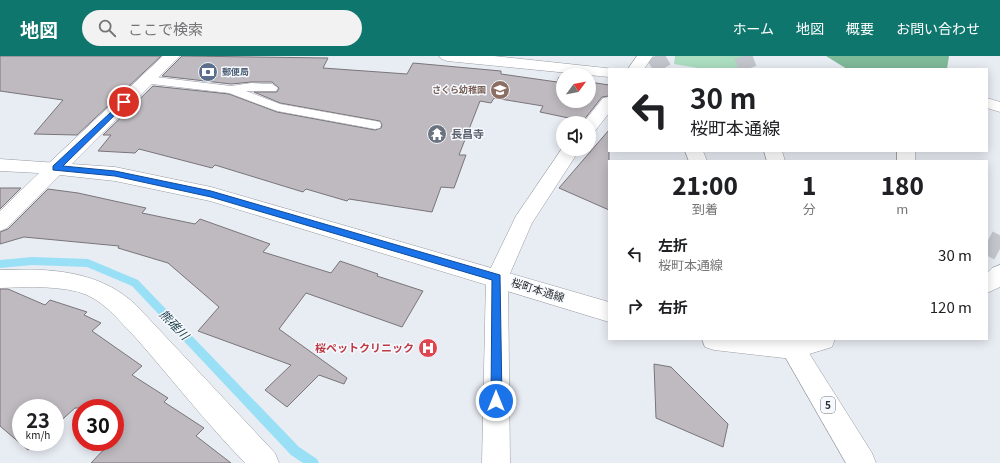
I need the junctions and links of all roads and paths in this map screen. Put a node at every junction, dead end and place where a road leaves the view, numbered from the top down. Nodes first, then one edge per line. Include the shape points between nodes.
1 (172, 56) edge
2 (447, 56) edge
3 (646, 56) edge
4 (514, 60) edge
5 (637, 68) edge
6 (608, 72) edge
7 (146, 80) junction
8 (272, 88) dead end
9 (231, 90) junction
10 (608, 103) edge
11 (988, 104) edge
12 (1000, 107) edge
13 (596, 118) edge
14 (375, 125) dead end
15 (566, 156) edge
16 (0, 165) edge
17 (56, 168) junction
18 (0, 223) edge
19 (1000, 274) edge
20 (497, 278) junction
21 (0, 279) edge
22 (988, 283) edge
23 (608, 312) edge
24 (740, 340) edge
25 (813, 340) edge
26 (792, 342) edge
27 (265, 463) edge
28 (496, 463) edge
29 (862, 463) edge

1 - 7 main road
2 - 4 main road
3 - 5 main road
4 - 6 main road
7 - 9 lane
7 - 17 main road
8 - 9 lane via 251,87
9 - 14 lane via 277,107
10 - 13 main road
11 - 12 main road
15 - 20 main road via 523,221
16 - 17 main road, 桜町本通線
17 - 18 main road
17 - 20 main road, 桜町本通線 via 115,174 211,194
19 - 22 main road
20 - 23 main road, 桜町本通線
20 - 28 main road
21 - 27 main road via 24,277 65,282 86,285 104,292 182,371
24 - 26 main road
25 - 26 main road
26 - 29 main road, 5

